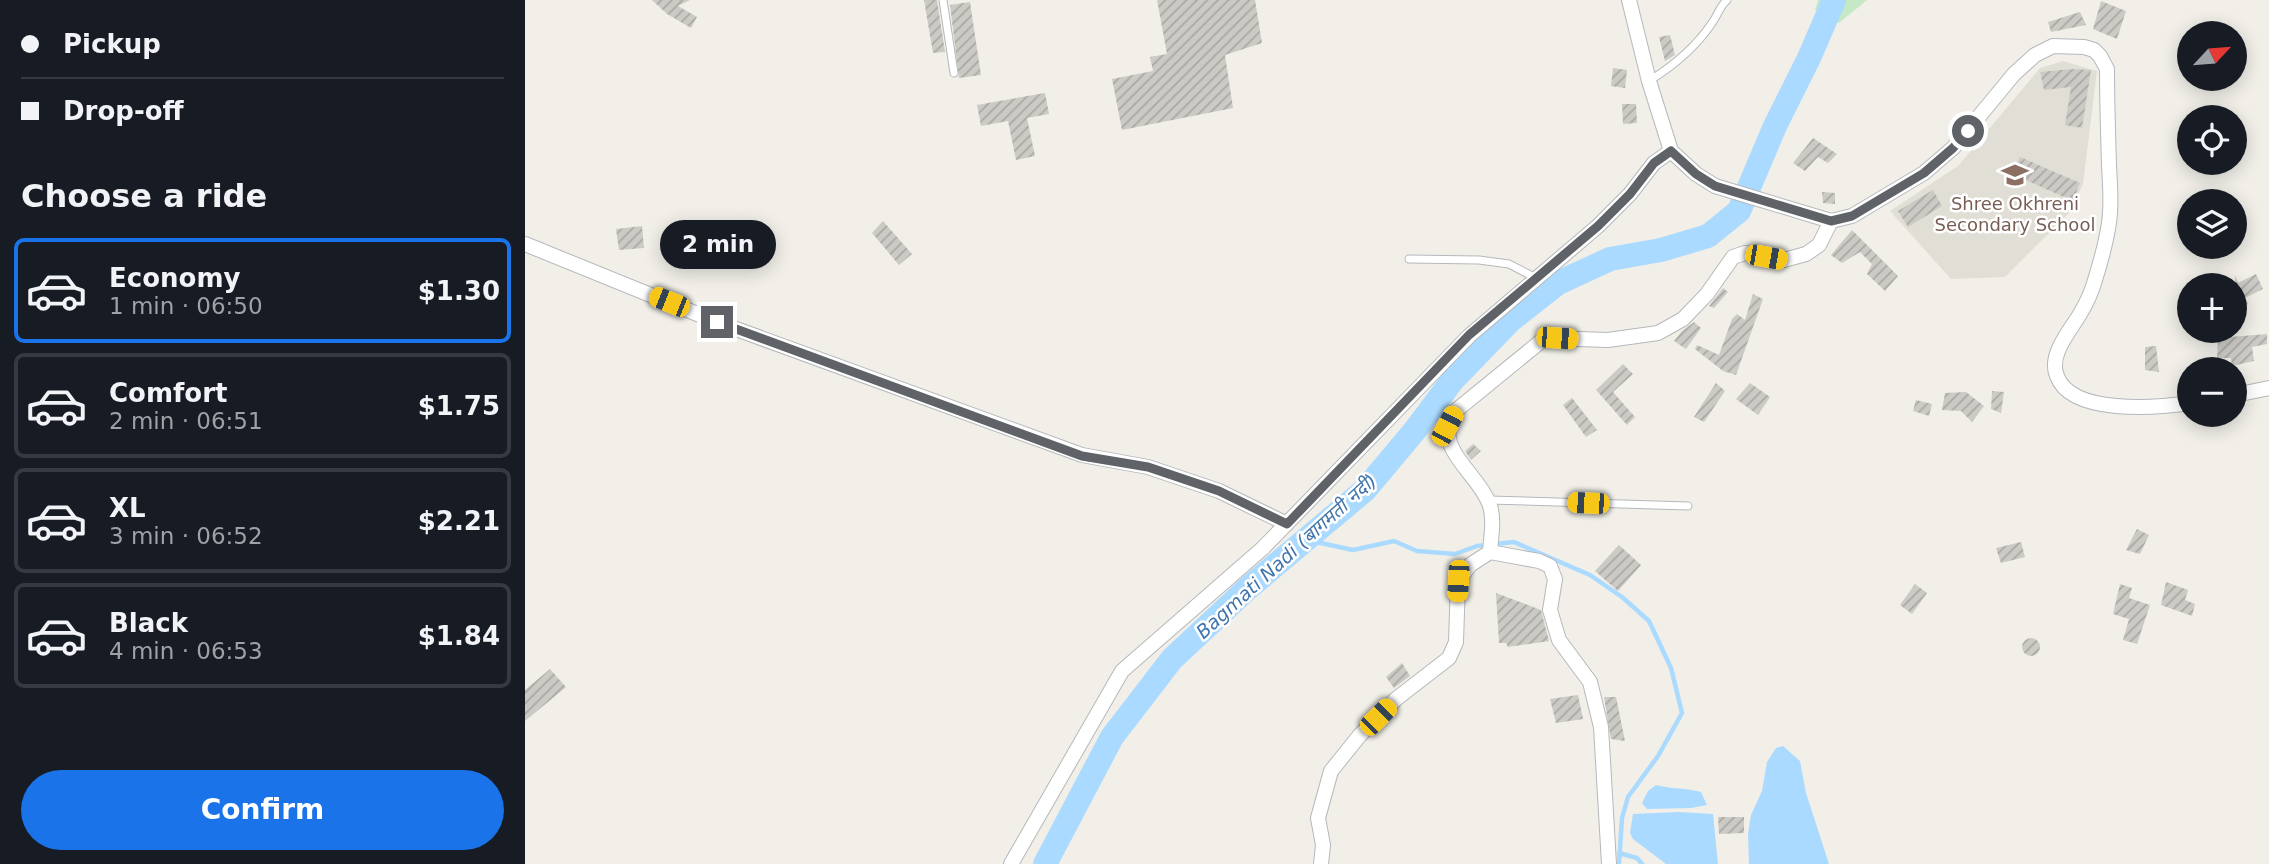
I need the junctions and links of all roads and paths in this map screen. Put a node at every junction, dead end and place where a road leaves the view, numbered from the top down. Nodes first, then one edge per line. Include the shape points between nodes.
1 (943, 0) edge
2 (1629, 0) edge
3 (1727, 0) edge
4 (954, 74) dead end
5 (1649, 81) junction
6 (1671, 151) junction
7 (1831, 221) junction
8 (525, 244) edge
9 (1409, 259) dead end
10 (1536, 278) junction
11 (2269, 388) edge
12 (2247, 393) edge
13 (2177, 404) edge
14 (1488, 500) junction
15 (1688, 506) dead end
16 (1287, 524) junction
17 (1490, 552) junction
18 (1011, 864) edge
19 (1321, 864) edge
20 (1609, 864) edge

1 - 4 lane
2 - 5 street
3 - 5 lane via 1677,63
5 - 6 street
6 - 7 street via 1715,186
6 - 10 street via 1654,163 1598,226
7 - 13 street via 1852,216 1924,173 1953,148 2035,55 2072,44 2094,50 2107,69 2109,227 2095,282 2057,355 2057,376 2081,400 2121,406
7 - 14 street via 1819,245 1806,254 1784,260 1745,253 1733,257 1683,319 1658,333 1608,340 1549,338 1465,402 1447,426 1449,443
8 - 16 street via 717,322 1082,456 1148,467 1219,491
9 - 10 lane via 1509,264
10 - 16 street via 1469,335
11 - 12 street
14 - 15 lane
14 - 17 street
16 - 18 street via 1122,671
17 - 19 street via 1470,565 1458,581 1456,642 1449,658 1396,699 1331,771 1318,818
17 - 20 street via 1539,561 1550,566 1555,579 1550,610 1559,640 1590,682 1601,727

